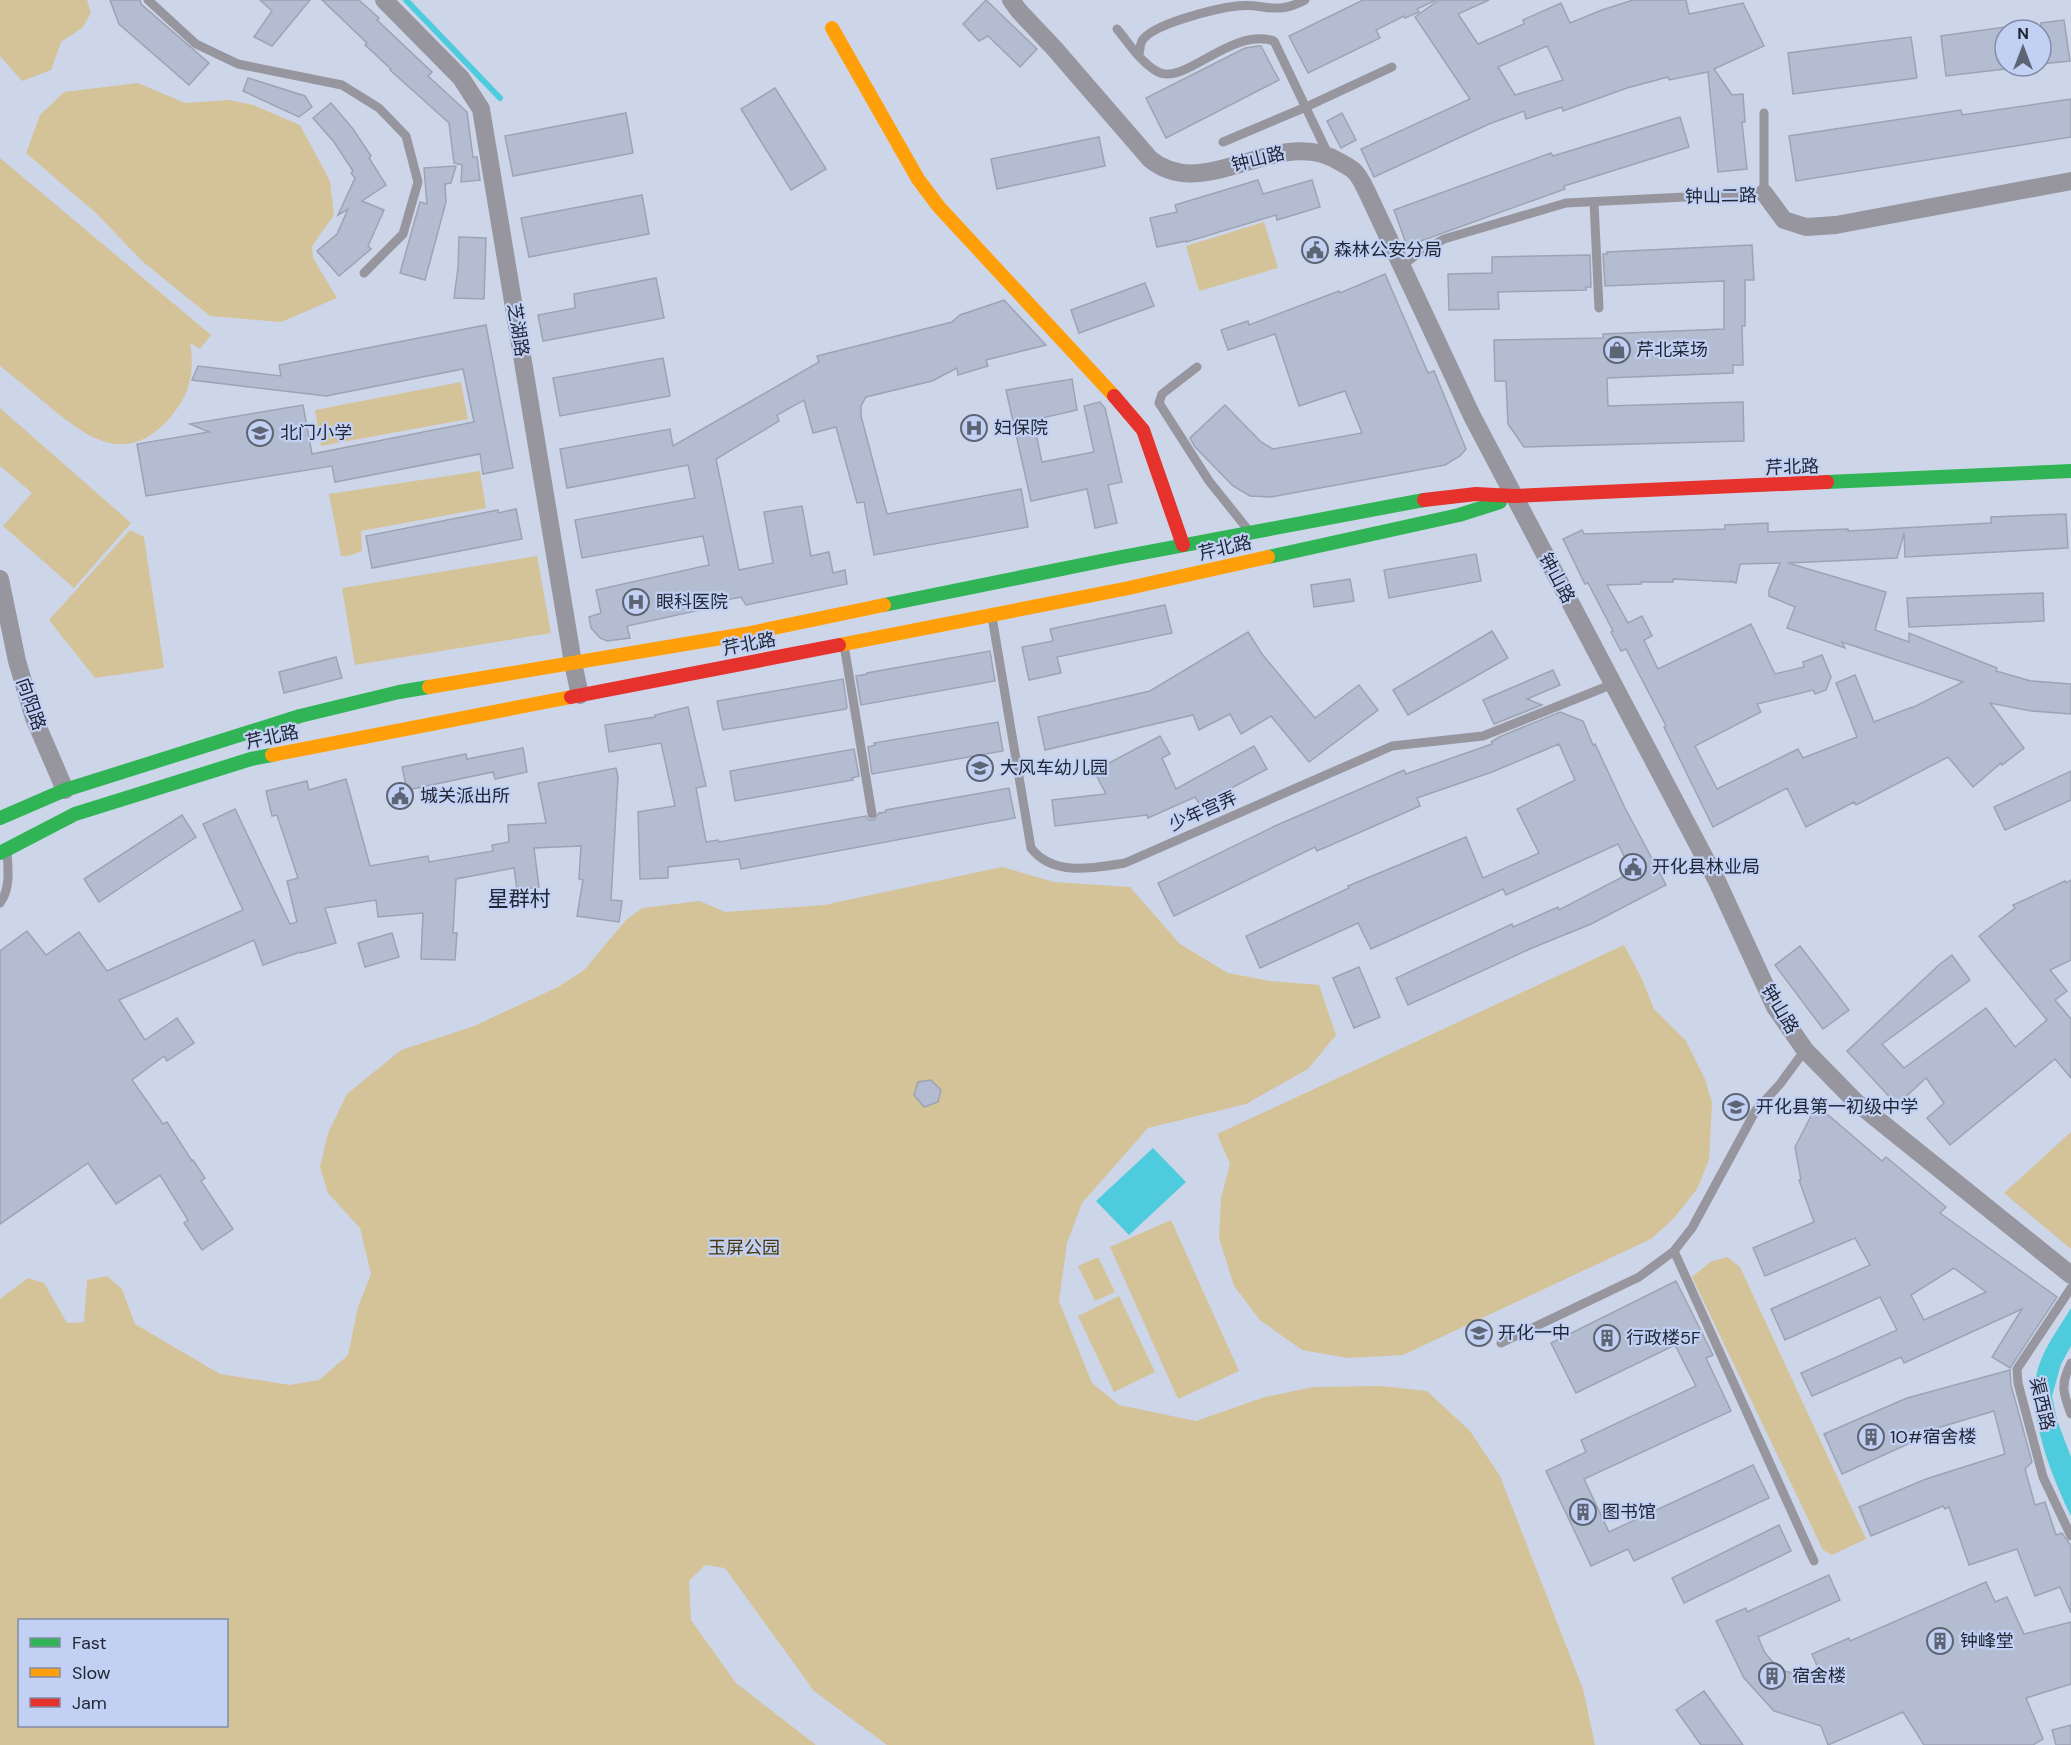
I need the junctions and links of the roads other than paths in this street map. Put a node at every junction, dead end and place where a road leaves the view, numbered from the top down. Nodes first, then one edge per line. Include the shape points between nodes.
1 (148, 0) edge
2 (384, 0) edge
3 (1011, 0) edge
4 (1305, 0) edge
5 (832, 28) dead end
6 (1117, 29) dead end
7 (1139, 54) junction
8 (1392, 67) dead end
9 (1306, 107) junction
10 (1764, 113) dead end
11 (1223, 142) dead end
12 (1328, 154) junction
13 (2071, 181) edge
14 (1764, 193) junction
15 (1594, 201) junction
16 (1402, 266) junction
17 (364, 273) dead end
18 (1599, 308) dead end
19 (1197, 367) dead end
20 (2071, 471) edge
21 (1514, 496) junction
22 (1250, 533) junction
23 (1183, 545) junction
24 (1120, 573) junction
25 (0, 579) edge
26 (992, 615) junction
27 (844, 645) junction
28 (573, 663) junction
29 (1613, 684) junction
30 (580, 695) junction
31 (65, 790) junction
32 (75, 813) junction
33 (872, 814) dead end
34 (0, 818) edge
35 (4, 851) edge
36 (0, 903) edge
37 (1806, 1050) junction
38 (1674, 1251) junction
39 (2071, 1275) edge
40 (2071, 1288) edge
41 (1501, 1343) dead end
42 (2071, 1363) edge
43 (2071, 1414) edge
44 (2070, 1534) edge
45 (1814, 1561) dead end

1 - 17 lane via 196,44 238,64 342,85 379,108 406,136 418,182 403,234
2 - 28 street, 芝湖路 via 461,78 481,109
3 - 12 street, 钟山路 via 1150,159 1171,172 1208,172 1287,151
4 - 7 lane via 1274,9 1239,6 1192,16 1154,30 1143,40
5 - 23 main road via 918,179 939,207 1143,430
6 - 7 lane
7 - 9 lane via 1161,74 1172,75 1227,46 1254,38 1274,41
8 - 9 lane
9 - 11 lane
9 - 12 lane
10 - 14 lane
12 - 16 street, 钟山路 via 1355,172
13 - 14 street, 钟山二路 via 1836,225 1806,227 1784,220
14 - 15 lane, 钟山二路
15 - 16 lane, 钟山二路 via 1546,208 1444,239
15 - 18 lane
16 - 21 street, 钟山路
19 - 22 lane via 1162,394 1159,403 1209,481
20 - 21 main road, 芹北路
21 - 22 main road, 芹北路 via 1441,497
21 - 24 main road, 芹北路 via 1477,510
21 - 29 street, 钟山路
22 - 23 main road, 芹北路
23 - 24 main road, 芹北路
24 - 26 main road, 芹北路
24 - 28 main road, 芹北路
25 - 31 street, 向阳路 via 34,718
26 - 27 main road, 芹北路
26 - 29 lane, 少年宫弄 via 1031,848 1048,864 1084,869 1125,863 1392,746 1483,736
27 - 30 main road, 芹北路
27 - 33 lane
28 - 30 street, 芝湖路
28 - 31 main road, 芹北路 via 399,692 300,716
29 - 37 street, 钟山路 via 1717,881 1775,1007
30 - 32 main road, 芹北路 via 251,759
31 - 32 main road
31 - 34 main road, 芹北路
32 - 35 main road, 芹北路
35 - 36 lane via 9,880
37 - 38 lane via 1756,1110 1692,1228
37 - 39 street, 钟山路 via 1856,1102
38 - 41 lane via 1639,1277
38 - 45 lane
40 - 44 lane, 渠西路 via 2018,1369 2018,1383 2043,1477
42 - 43 lane via 2064,1377

